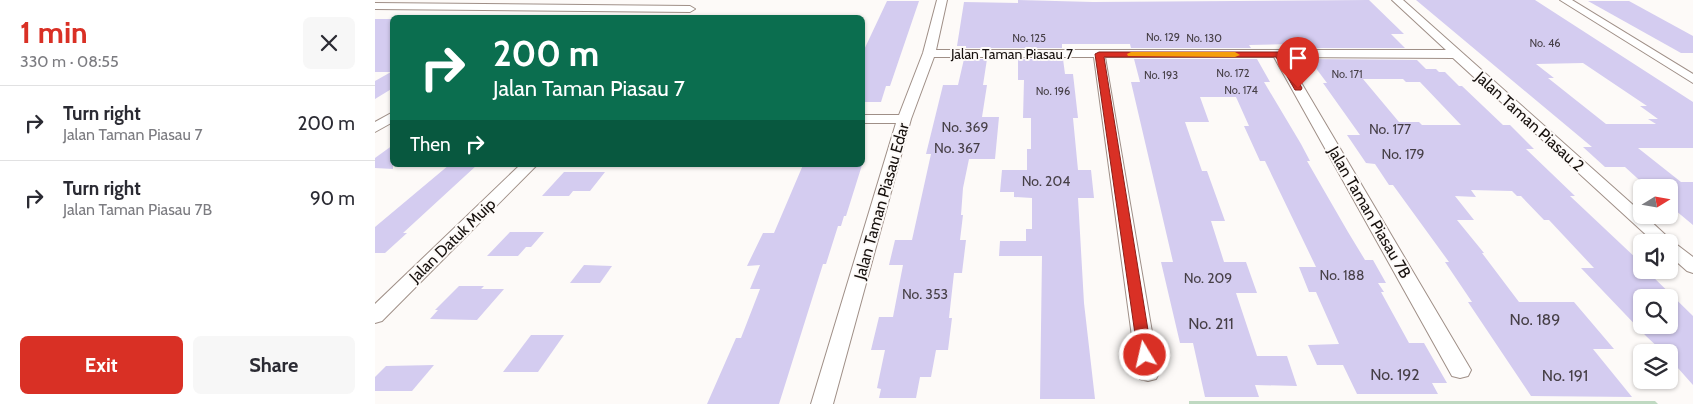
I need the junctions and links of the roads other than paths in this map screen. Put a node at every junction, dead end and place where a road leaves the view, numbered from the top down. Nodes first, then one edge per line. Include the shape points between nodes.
1 (453, 0) edge
2 (699, 0) edge
3 (942, 0) edge
4 (1397, 0) edge
5 (1565, 0) edge
6 (375, 6) edge
7 (440, 7) junction
8 (548, 8) junction
9 (690, 9) junction
10 (538, 15) edge
11 (684, 15) edge
12 (929, 53) junction
13 (1099, 54) junction
14 (1457, 54) junction
15 (1279, 55) junction
16 (1693, 80) edge
17 (390, 118) edge
18 (865, 119) edge
19 (904, 119) junction
20 (375, 128) edge
21 (527, 167) edge
22 (1655, 234) edge
23 (1678, 254) edge
24 (1693, 268) edge
25 (375, 316) edge
26 (1460, 370) dead end
27 (1148, 373) dead end
28 (822, 404) edge

1 - 7 street
2 - 9 street
3 - 12 street, Jalan Taman Piasau Edar
4 - 14 street, Jalan Taman Piasau 2
5 - 16 street
6 - 7 street
7 - 8 street
8 - 9 street
8 - 10 street
9 - 11 street
12 - 13 street, Jalan Taman Piasau 7
12 - 19 street, Jalan Taman Piasau Edar
13 - 15 street, Jalan Taman Piasau 7
13 - 27 street
14 - 15 street, Jalan Taman Piasau 7
14 - 22 street, Jalan Taman Piasau 2
15 - 26 street, Jalan Taman Piasau 7B
17 - 20 street
18 - 19 street
19 - 28 street, Jalan Taman Piasau Edar
21 - 25 street, Jalan Datuk Muip
23 - 24 street

